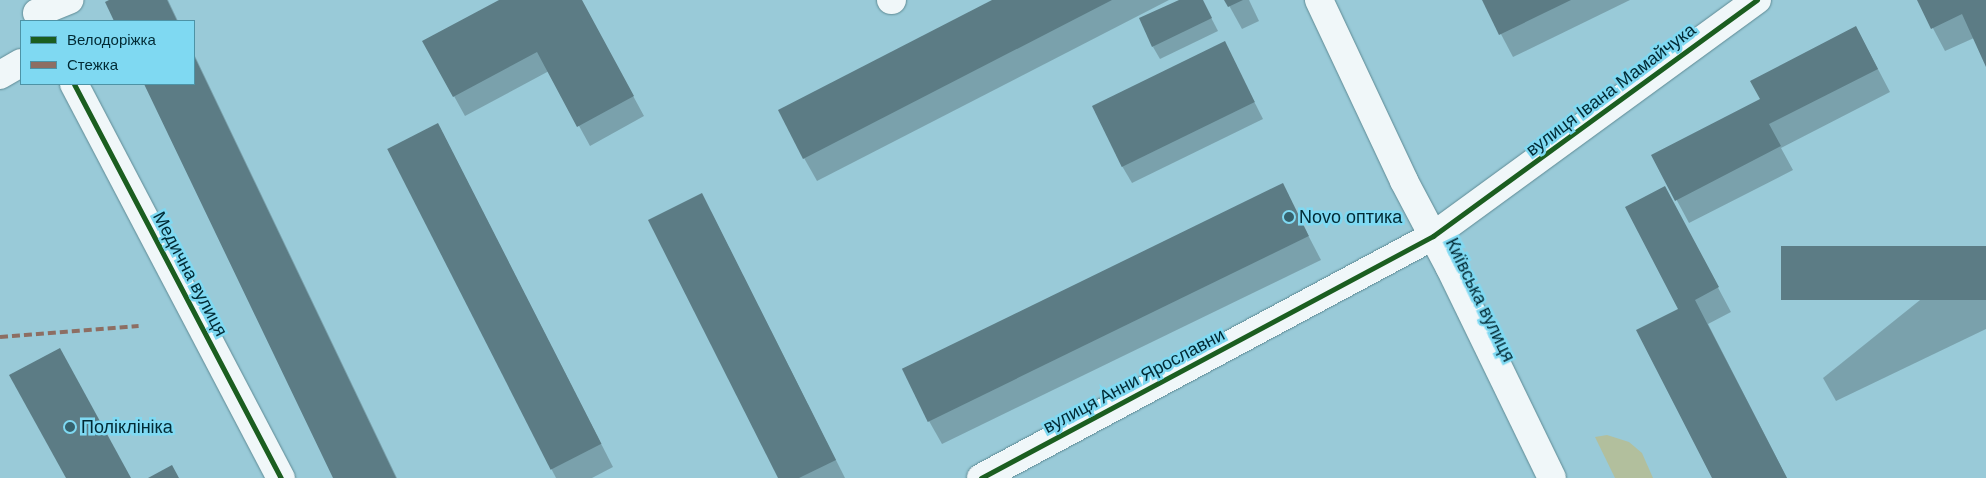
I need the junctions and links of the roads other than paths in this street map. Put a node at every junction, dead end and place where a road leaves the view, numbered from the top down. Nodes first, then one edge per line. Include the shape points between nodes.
1 (69, 0) edge
2 (1319, 0) edge
3 (1742, 4) edge
4 (37, 11) edge
5 (20, 64) edge
6 (0, 75) edge
7 (75, 85) edge
8 (1433, 236) junction
9 (281, 478) edge
10 (980, 478) edge
11 (1552, 478) edge

1 - 4 street
2 - 8 street, Київська вулиця
3 - 8 street, вулиця Івана Мамайчука
5 - 6 street
7 - 9 street, Медична вулиця
8 - 10 street, вулиця Анни Ярославни
8 - 11 street, Київська вулиця

